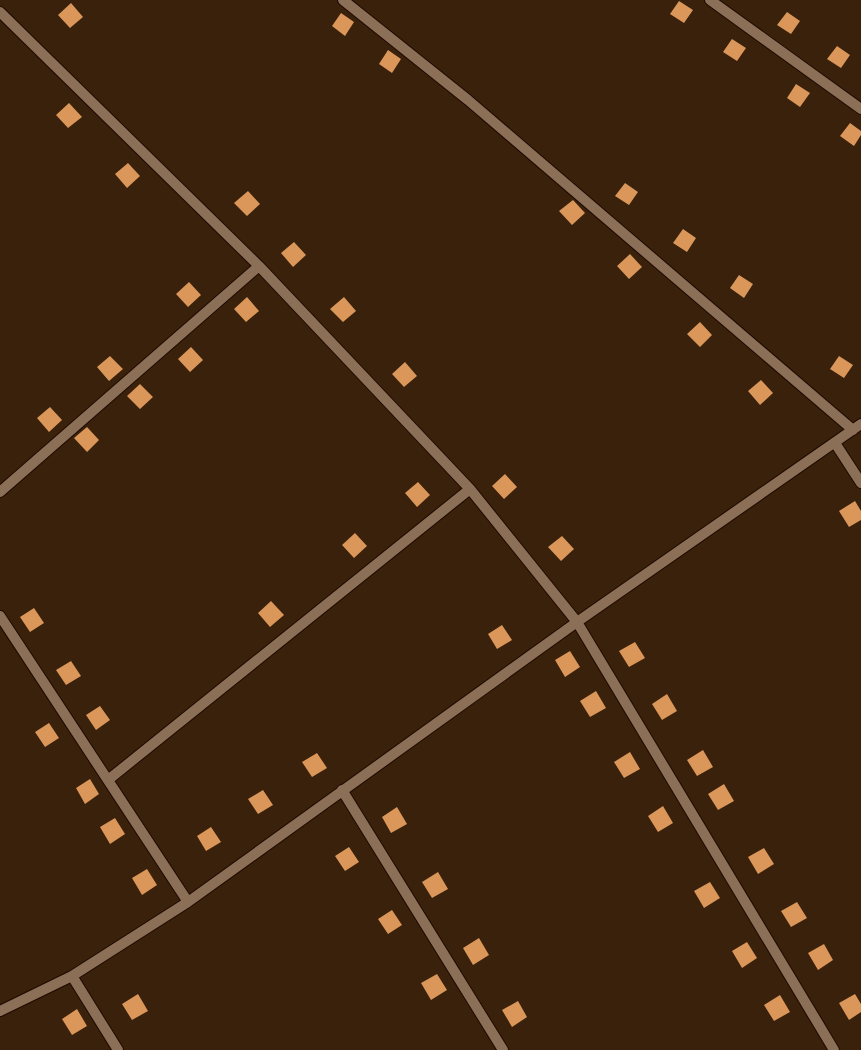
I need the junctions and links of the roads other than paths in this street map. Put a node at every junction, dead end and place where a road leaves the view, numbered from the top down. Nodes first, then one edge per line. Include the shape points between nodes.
1 (343, 0) edge
2 (710, 0) edge
3 (0, 12) edge
4 (861, 109) edge
5 (259, 266) junction
6 (857, 427) edge
7 (834, 443) junction
8 (861, 483) edge
9 (470, 489) junction
10 (0, 492) edge
11 (0, 616) edge
12 (577, 622) junction
13 (108, 780) junction
14 (342, 790) junction
15 (188, 902) junction
16 (72, 976) junction
17 (0, 1011) edge
18 (118, 1050) edge
19 (503, 1050) edge
20 (834, 1050) edge

1 - 6 street via 468,100
2 - 4 street
3 - 5 street
5 - 9 street
5 - 10 street
6 - 7 street
7 - 8 street
7 - 12 street
9 - 12 street
9 - 13 street
11 - 13 street
12 - 14 street
12 - 20 street
13 - 15 street
14 - 15 street
14 - 19 street
15 - 16 street
16 - 17 street
16 - 18 street

